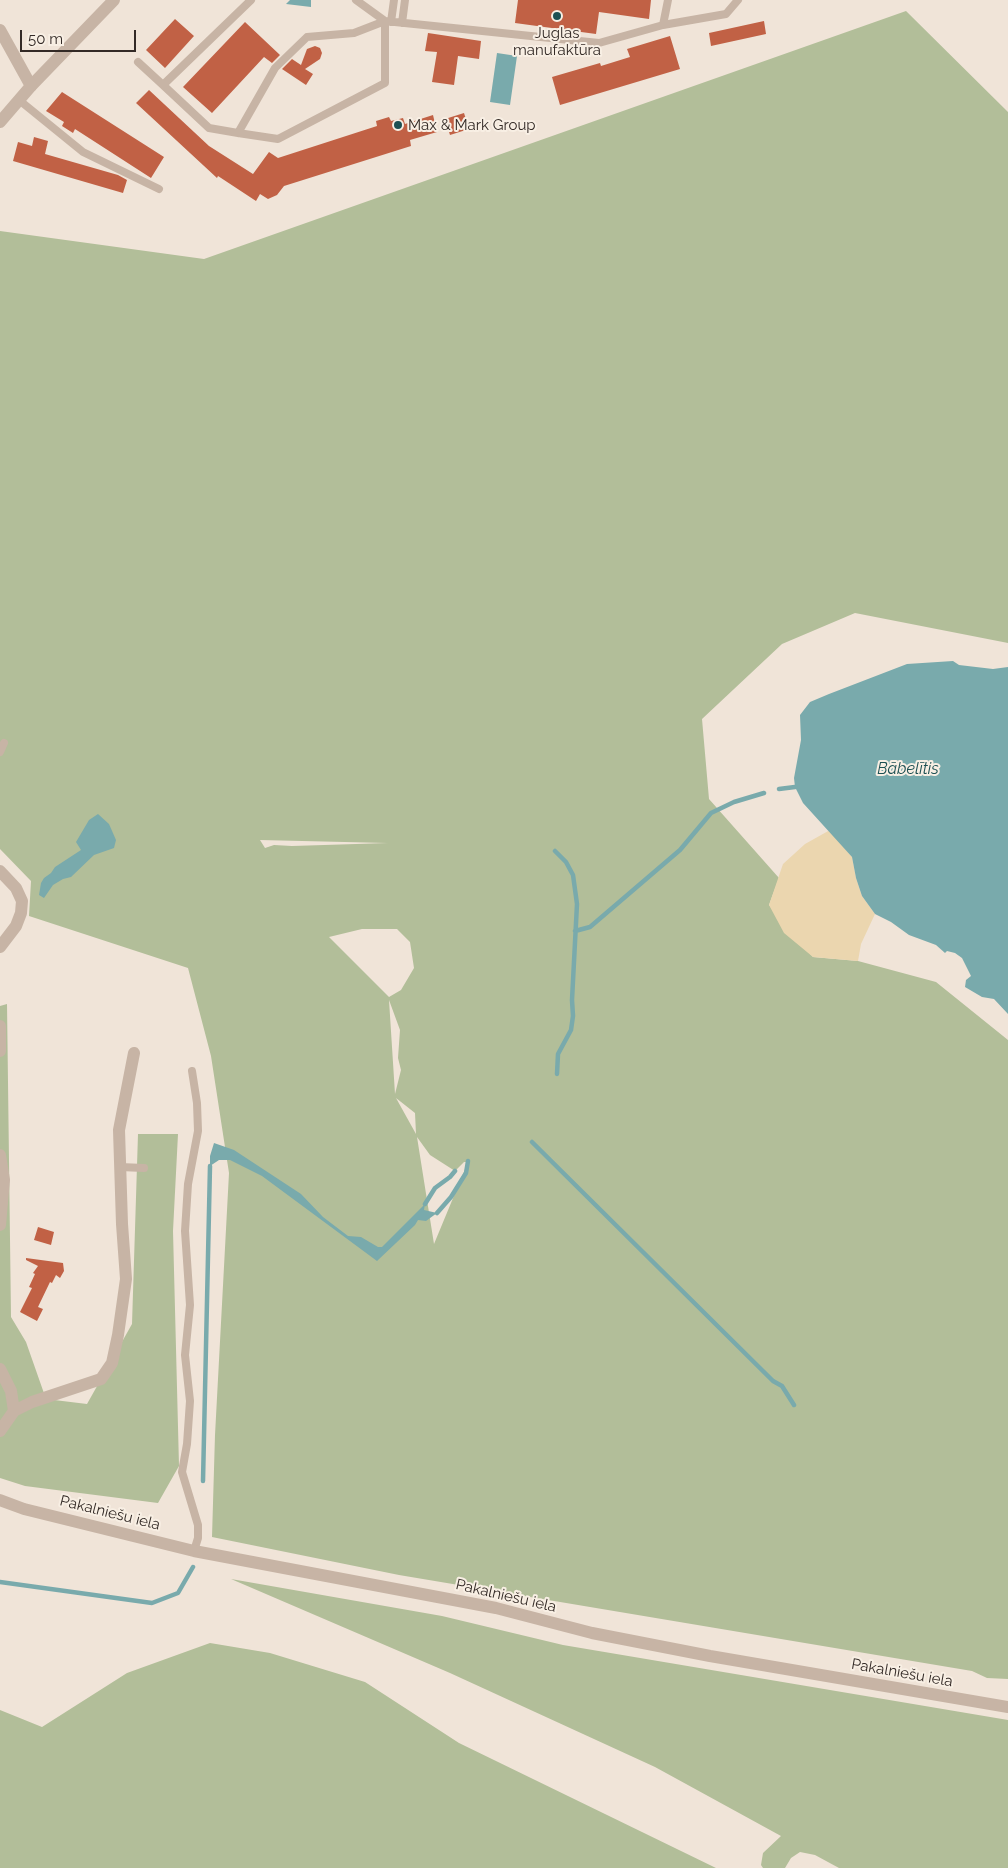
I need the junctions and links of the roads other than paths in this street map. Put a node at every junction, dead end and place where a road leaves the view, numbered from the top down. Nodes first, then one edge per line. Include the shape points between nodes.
1 (114, 0) edge
2 (251, 0) edge
3 (356, 0) edge
4 (394, 0) edge
5 (405, 0) edge
6 (668, 0) edge
7 (738, 0) edge
8 (388, 21) junction
9 (402, 23) junction
10 (663, 25) junction
11 (0, 30) edge
12 (138, 62) dead end
13 (163, 85) junction
14 (31, 86) junction
15 (19, 100) junction
16 (0, 122) edge
17 (238, 133) junction
18 (159, 189) dead end
19 (4, 743) dead end
20 (0, 752) edge
21 (0, 871) edge
22 (0, 947) edge
23 (0, 1026) edge
24 (0, 1051) edge
25 (134, 1053) dead end
26 (192, 1071) dead end
27 (0, 1155) edge
28 (120, 1167) junction
29 (144, 1168) dead end
30 (0, 1224) edge
31 (0, 1369) edge
32 (14, 1411) junction
33 (0, 1431) edge
34 (0, 1500) edge
35 (194, 1550) junction
36 (1008, 1707) edge

1 - 14 street
2 - 13 lane
3 - 8 lane
4 - 8 lane
5 - 9 lane
6 - 10 lane
7 - 10 lane via 726,14
8 - 9 lane
8 - 17 lane via 354,33 307,37 275,68
8 - 17 lane via 384,83 278,139
9 - 10 lane via 599,43
11 - 14 street
12 - 13 lane
13 - 17 lane via 209,128
14 - 15 street
15 - 16 street
15 - 18 lane via 83,152
19 - 20 lane
21 - 22 street via 16,888 22,901 16,926
23 - 24 street
25 - 28 street via 119,1130
26 - 35 lane via 198,1131 188,1184 185,1231 190,1305 185,1355 190,1401 182,1472 198,1525
27 - 30 street via 4,1180
28 - 29 lane
28 - 32 street via 126,1279 112,1363 100,1379
31 - 32 street via 11,1391
32 - 33 street
34 - 35 street, Pakalniešu iela via 24,1509
35 - 36 street, Pakalniešu iela via 496,1608 592,1633

